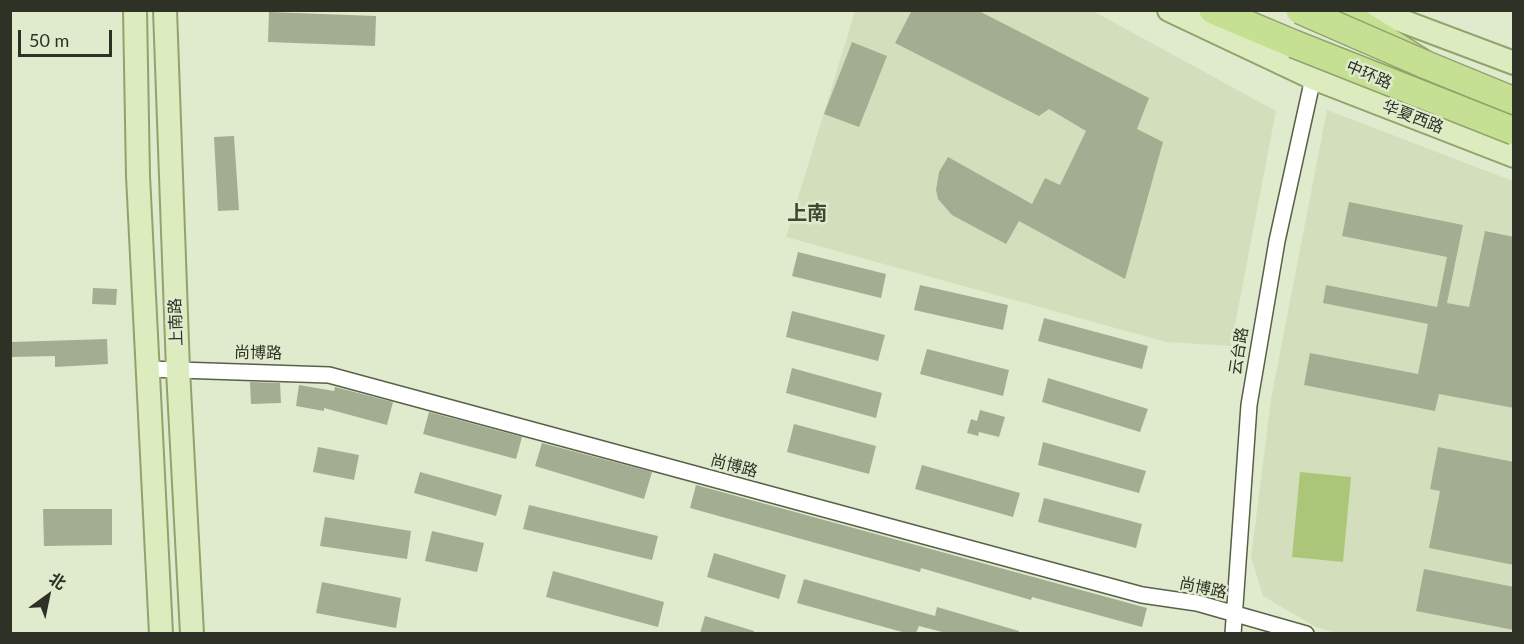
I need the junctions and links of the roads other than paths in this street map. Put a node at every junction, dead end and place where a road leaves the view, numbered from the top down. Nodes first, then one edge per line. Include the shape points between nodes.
1 (135, 10) edge
2 (165, 10) edge
3 (1169, 10) edge
4 (1205, 10) edge
5 (1213, 10) edge
6 (1227, 10) edge
7 (1300, 10) edge
8 (1338, 10) edge
9 (1373, 10) edge
10 (1294, 44) junction
11 (1514, 63) edge
12 (1424, 64) junction
13 (1313, 78) junction
14 (1514, 101) edge
15 (1514, 131) edge
16 (1514, 156) edge
17 (148, 369) junction
18 (178, 370) junction
19 (1234, 614) junction
20 (161, 633) edge
21 (192, 633) edge
22 (1233, 633) edge
23 (1306, 633) edge

1 - 17 main road, 上南路 via 138,176
2 - 18 main road, 上南路
3 - 13 main road, 华夏西路
4 - 13 main road, 华夏西路
5 - 10 highway
6 - 10 highway, 中环路
7 - 12 highway, 中环路, bridge
8 - 12 highway, bridge
9 - 11 main road
10 - 15 highway, 中环路, bridge
12 - 14 highway, 中环路
13 - 16 main road, 华夏西路
13 - 19 street, 云台路 via 1277,241 1249,405
17 - 18 street, 尚博路
17 - 20 main road, 上南路
18 - 19 street, 尚博路 via 329,375 1142,595 1197,603
18 - 21 main road, 上南路
19 - 22 street, 云台路
19 - 23 street, 尚博路

